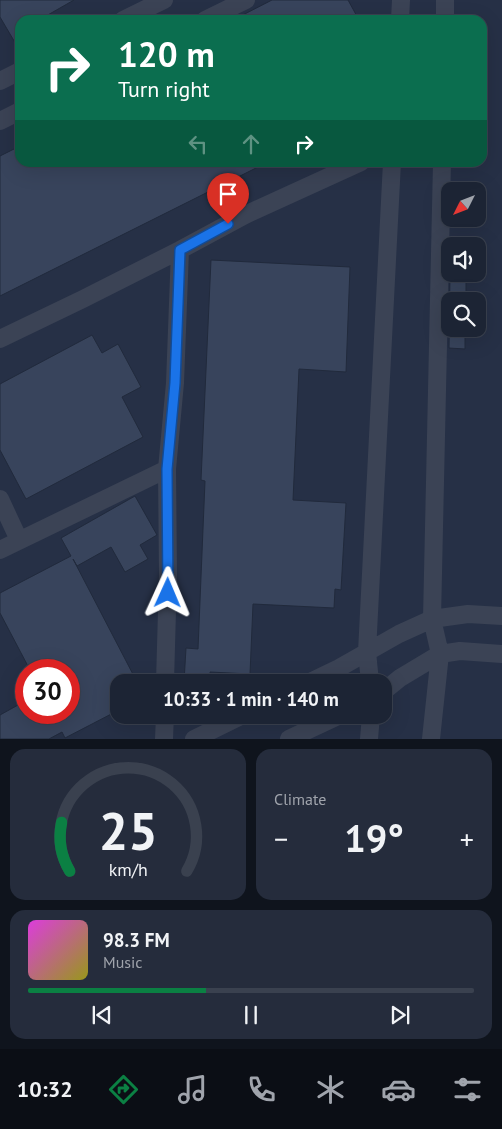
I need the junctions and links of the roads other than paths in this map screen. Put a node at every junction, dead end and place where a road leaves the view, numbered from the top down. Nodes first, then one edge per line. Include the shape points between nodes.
1 (164, 0) edge
2 (246, 0) edge
3 (401, 0) edge
4 (445, 0) edge
5 (133, 15) edge
6 (215, 15) edge
7 (400, 15) edge
8 (445, 15) edge
9 (15, 74) edge
10 (0, 81) edge
11 (15, 114) edge
12 (0, 121) edge
13 (349, 167) edge
14 (392, 167) edge
15 (442, 167) edge
16 (180, 250) junction
17 (0, 340) edge
18 (167, 469) junction
19 (0, 499) edge
20 (19, 540) junction
21 (0, 550) edge
22 (502, 616) edge
23 (432, 620) junction
24 (367, 652) junction
25 (440, 654) junction
26 (502, 654) edge
27 (166, 674) edge
28 (327, 674) edge
29 (369, 674) edge
30 (392, 684) edge
31 (165, 724) edge
32 (225, 724) edge
33 (321, 724) edge
34 (370, 724) edge
35 (164, 739) edge
36 (194, 739) edge
37 (289, 739) edge
38 (369, 739) edge
39 (432, 739) edge

1 - 5 street
2 - 6 street
3 - 7 street
4 - 8 street
9 - 10 street
11 - 12 street
13 - 16 street via 245,215
14 - 24 street
15 - 23 street
16 - 17 street
16 - 18 street via 175,383
18 - 20 street
18 - 27 street
19 - 20 street
20 - 21 street
22 - 23 street via 468,614
23 - 24 street
23 - 25 street
24 - 28 street
24 - 29 street
25 - 26 street via 460,651
25 - 30 street
25 - 39 street
31 - 35 street
32 - 36 street
33 - 37 street
34 - 38 street

